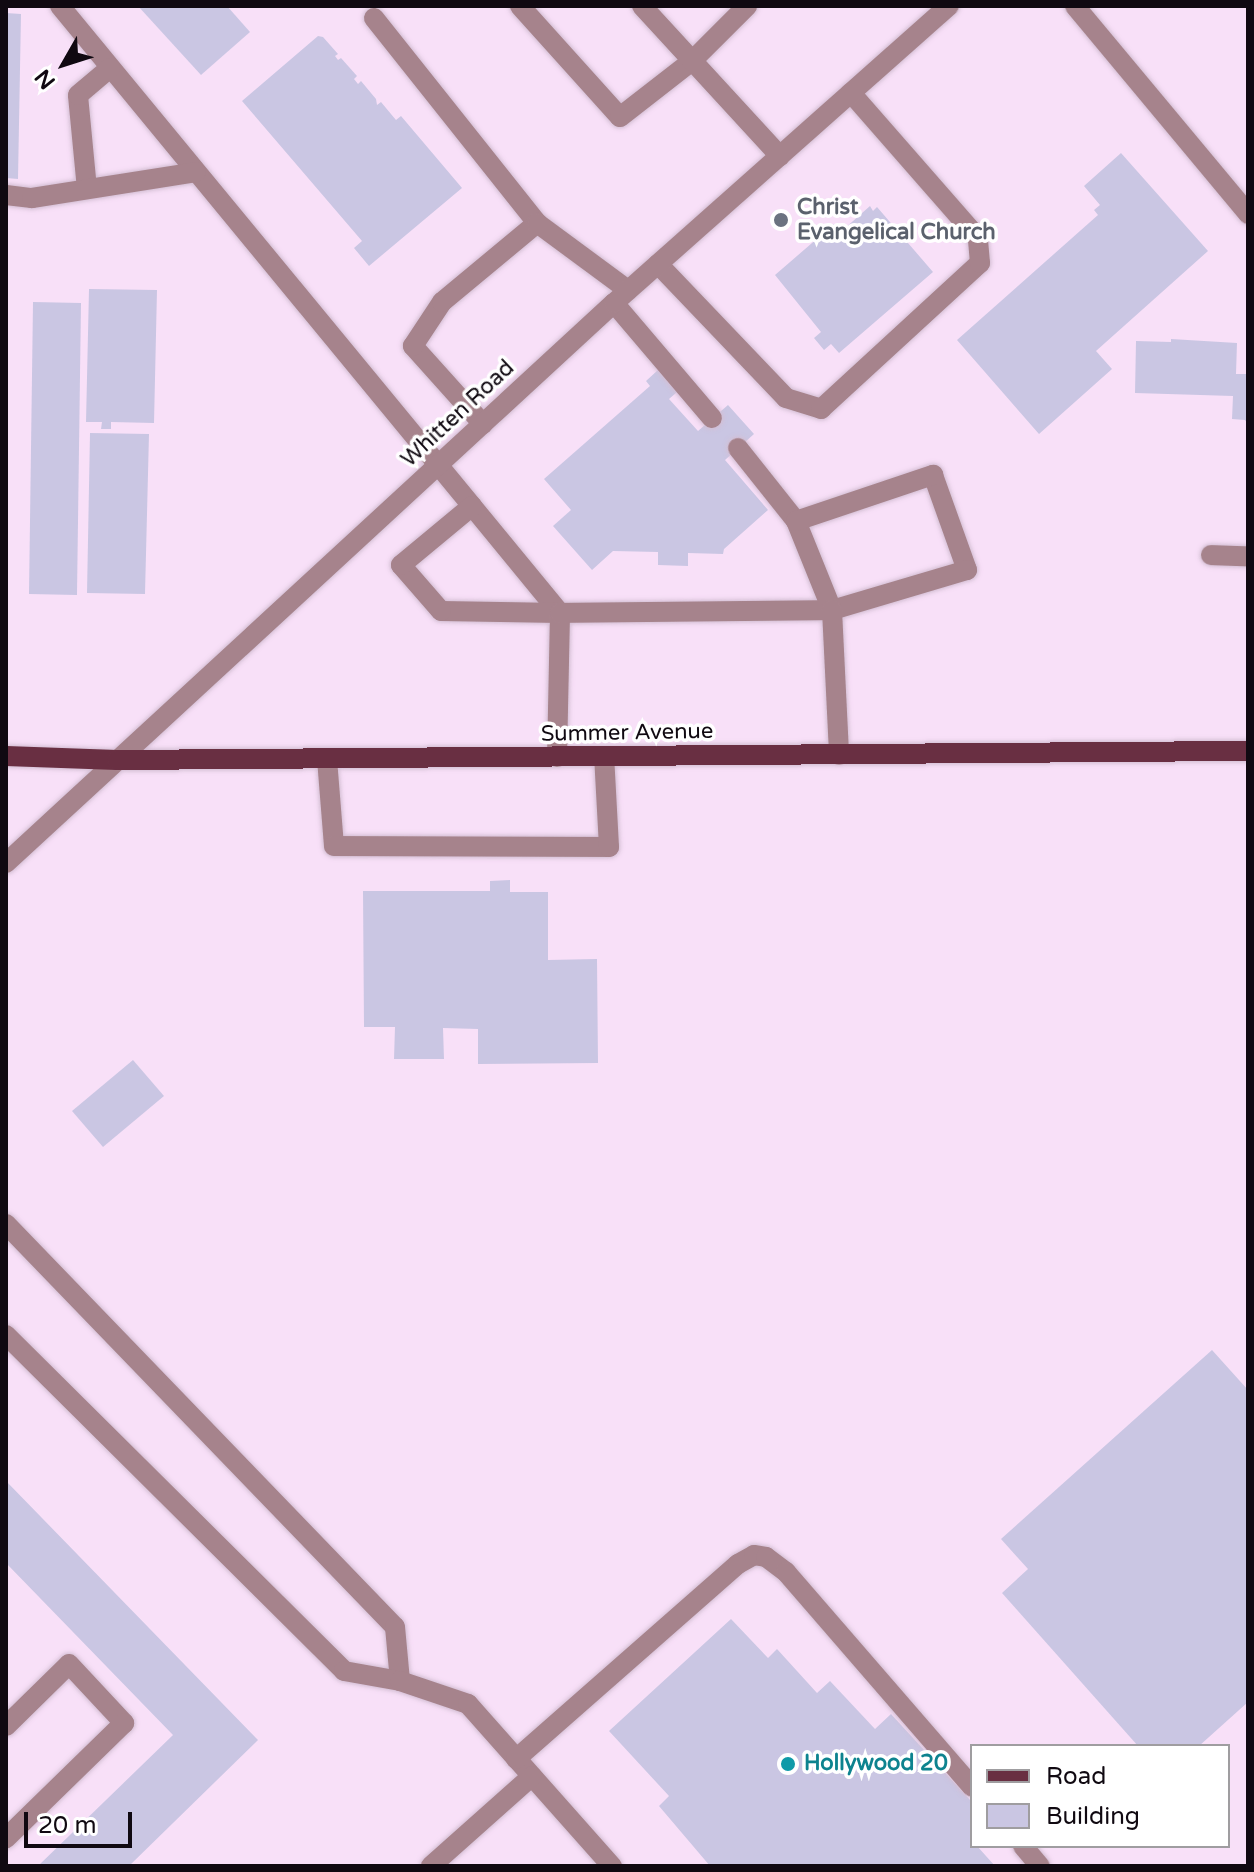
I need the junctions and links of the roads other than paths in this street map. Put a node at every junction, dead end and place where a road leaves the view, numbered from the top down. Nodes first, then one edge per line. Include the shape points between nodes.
1 (60, 6) edge
2 (520, 6) edge
3 (642, 6) edge
4 (747, 6) edge
5 (1075, 6) edge
6 (938, 9) edge
7 (374, 18) dead end
8 (692, 61) junction
9 (110, 68) junction
10 (851, 93) junction
11 (780, 156) junction
12 (196, 172) junction
13 (87, 189) junction
14 (6, 195) edge
15 (1248, 214) edge
16 (537, 223) junction
17 (658, 264) junction
18 (621, 297) junction
19 (712, 418) dead end
20 (483, 424) junction
21 (738, 448) dead end
22 (438, 466) junction
23 (472, 506) junction
24 (796, 521) junction
25 (1211, 555) dead end
26 (1248, 556) edge
27 (832, 610) junction
28 (560, 613) junction
29 (1248, 751) edge
30 (839, 755) junction
31 (6, 756) edge
32 (604, 756) junction
33 (557, 757) junction
34 (327, 759) junction
35 (117, 760) junction
36 (6, 863) edge
37 (6, 1224) edge
38 (6, 1335) edge
39 (400, 1681) junction
40 (6, 1726) edge
41 (516, 1759) junction
42 (532, 1776) junction
43 (970, 1785) edge
44 (6, 1838) edge
45 (1025, 1848) edge
46 (431, 1866) edge
47 (612, 1866) edge
48 (1040, 1866) edge

1 - 9 street
2 - 8 street via 620,117
3 - 8 street
4 - 8 street
5 - 15 street
6 - 10 street, Whitten Road
7 - 16 street
8 - 11 street
9 - 12 street
9 - 13 street via 78,95
10 - 11 street, Whitten Road
10 - 17 street via 978,238 980,263 821,409 786,398
11 - 17 street, Whitten Road
12 - 13 street
12 - 22 street
13 - 14 street via 32,198
16 - 18 street
16 - 20 street via 442,302 413,346
17 - 18 street, Whitten Road
18 - 19 street
18 - 20 street, Whitten Road
20 - 22 street, Whitten Road
21 - 24 street
22 - 23 street
22 - 35 street, Whitten Road
23 - 28 street
23 - 28 street via 401,565 441,611
24 - 27 street
24 - 27 street via 933,475 967,570
25 - 26 street
27 - 28 street
27 - 30 street
28 - 33 street
29 - 30 main road, Summer Avenue
30 - 32 main road, Summer Avenue
31 - 35 main road, Summer Avenue
32 - 33 main road, Summer Avenue
32 - 34 street via 609,847 334,846
33 - 34 main road, Summer Avenue
34 - 35 main road, Summer Avenue
35 - 36 street, Whitten Road
37 - 39 street via 395,1627
38 - 39 street via 344,1671
39 - 41 street via 468,1704
40 - 44 street via 69,1664 124,1723
41 - 42 street
41 - 43 street via 754,1555 786,1572
42 - 46 street
42 - 47 street
45 - 48 street

